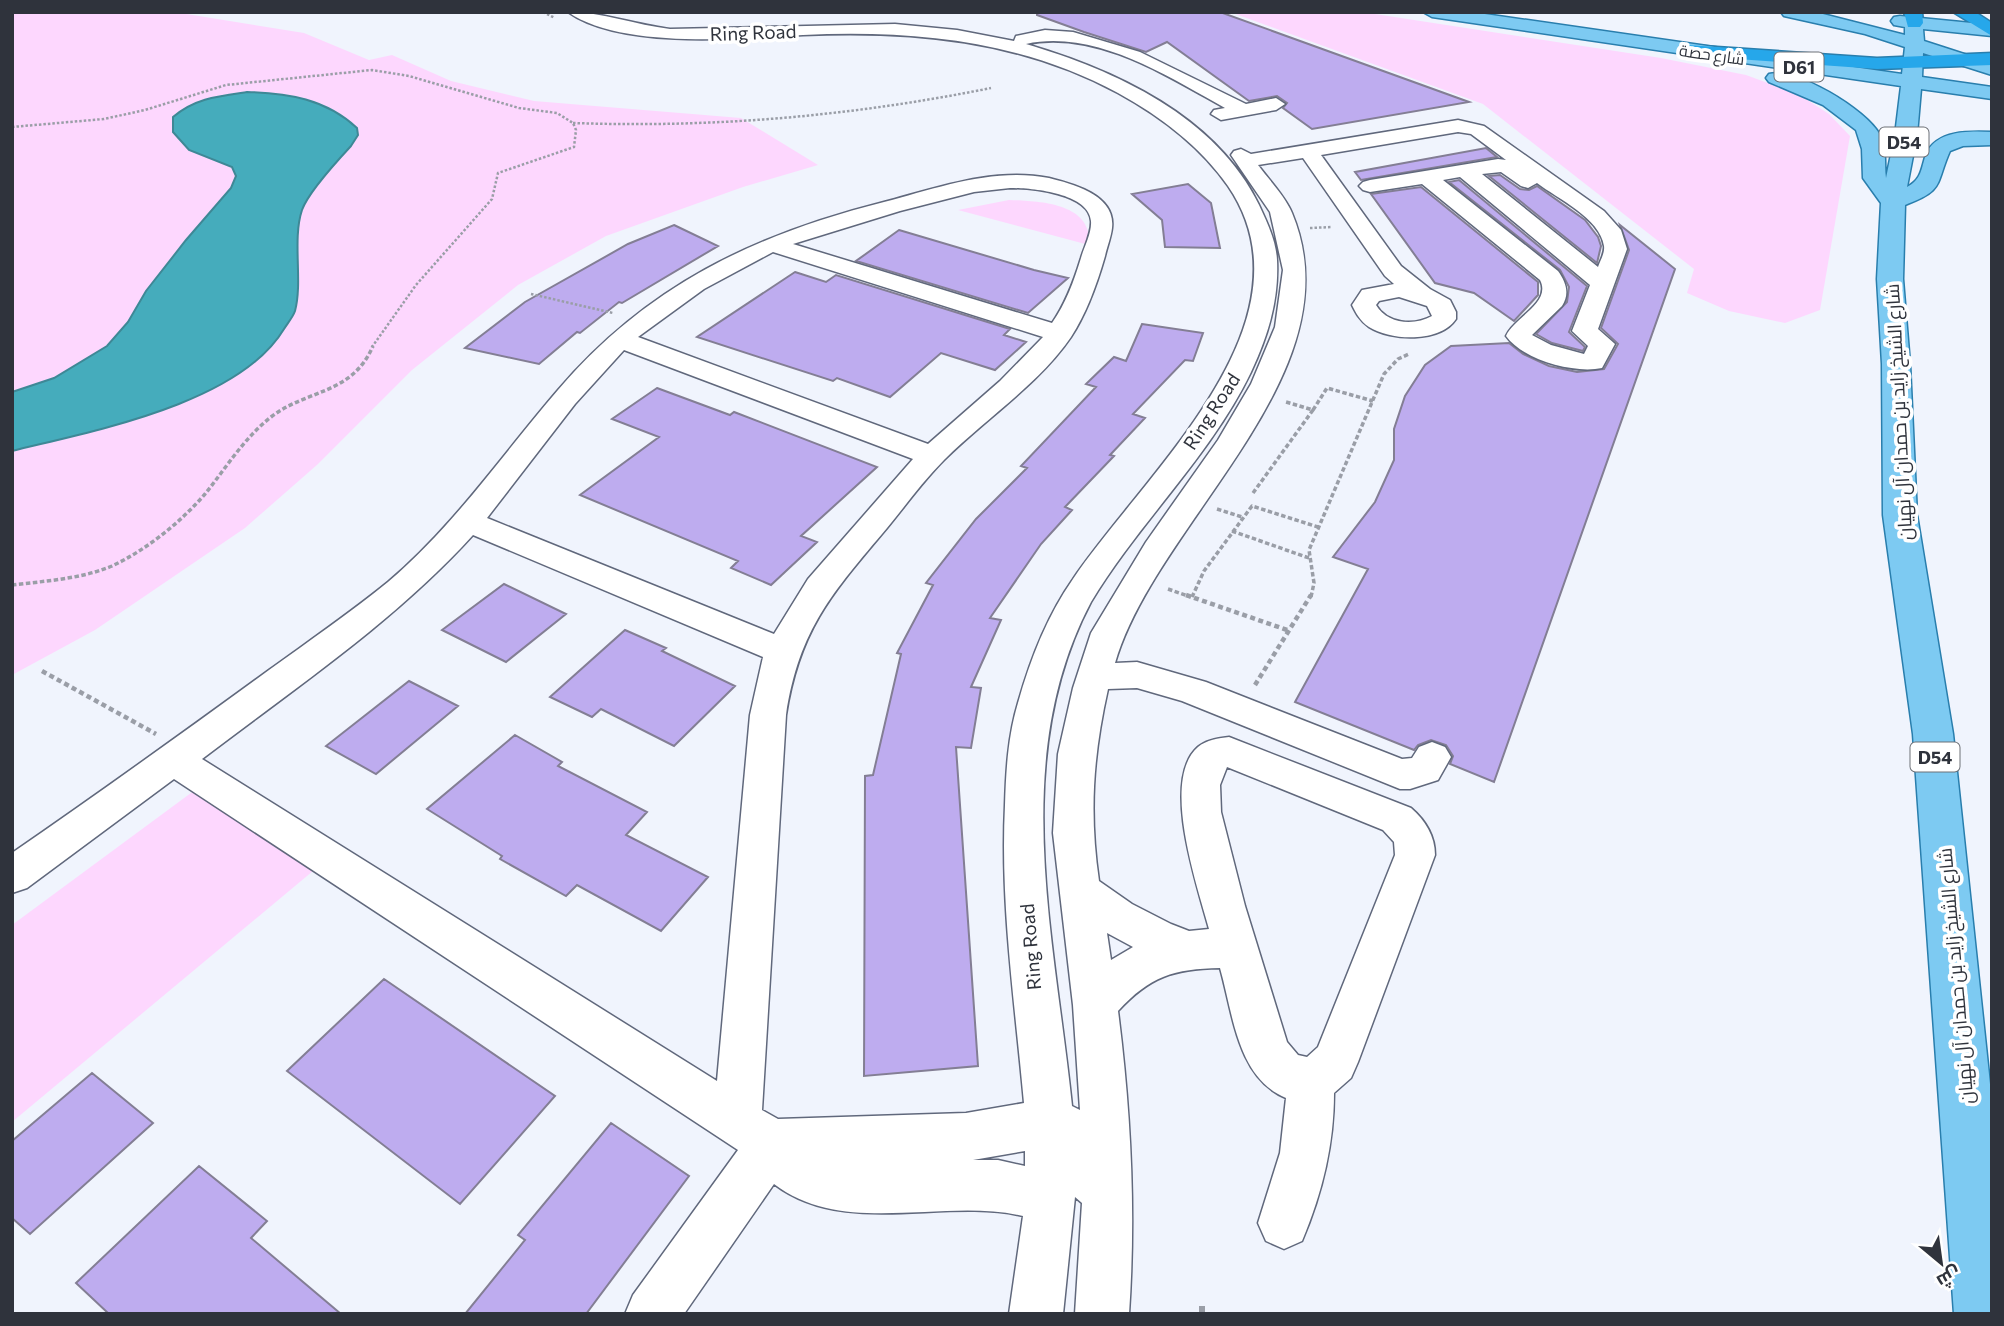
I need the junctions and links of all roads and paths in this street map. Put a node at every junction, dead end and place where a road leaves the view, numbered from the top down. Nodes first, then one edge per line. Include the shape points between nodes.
1 (576, 12) edge
2 (1432, 12) edge
3 (1790, 12) edge
4 (1826, 12) edge
5 (1962, 12) edge
6 (1913, 17) edge
7 (651, 18) edge
8 (1991, 31) edge
9 (1022, 40) junction
10 (1687, 51) junction
11 (1982, 60) edge
12 (1146, 61) junction
13 (1913, 63) junction
14 (1992, 69) edge
15 (1107, 74) junction
16 (1070, 85) dead end
17 (991, 88) dead end
18 (1989, 91) edge
19 (1274, 102) dead end
20 (1944, 107) dead end
21 (1240, 108) junction
22 (1200, 118) junction
23 (1925, 121) dead end
24 (573, 123) junction
25 (12, 127) edge
26 (1906, 135) junction
27 (1992, 139) edge
28 (1310, 153) junction
29 (1246, 161) junction
30 (1464, 170) junction
31 (1426, 177) junction
32 (1370, 187) dead end
33 (1893, 201) junction
34 (1361, 226) junction
35 (1288, 229) junction
36 (1606, 235) junction
37 (1553, 243) junction
38 (771, 244) junction
39 (1393, 271) junction
40 (1604, 284) junction
41 (1378, 292) junction
42 (531, 294) dead end
43 (1421, 294) junction
44 (1553, 301) junction
45 (1594, 310) junction
46 (654, 312) junction
47 (1060, 334) junction
48 (619, 339) junction
49 (1411, 354) dead end
50 (1373, 401) junction
51 (1312, 410) junction
52 (1248, 414) junction
53 (932, 456) junction
54 (1253, 493) dead end
55 (469, 522) junction
56 (1318, 527) junction
57 (1232, 531) junction
58 (1310, 558) junction
59 (1138, 578) junction
60 (12, 585) edge
61 (1192, 597) junction
62 (1290, 631) junction
63 (1104, 641) junction
64 (781, 651) junction
65 (43, 671) dead end
66 (1094, 677) junction
67 (1193, 691) junction
68 (1239, 709) junction
69 (167, 749) junction
70 (1432, 757) dead end
71 (12, 876) edge
72 (1080, 890) junction
73 (1236, 948) junction
74 (1185, 949) junction
75 (1095, 1005) junction
76 (1310, 1081) junction
77 (1049, 1123) junction
78 (754, 1133) junction
79 (1048, 1197) junction
80 (1284, 1223) dead end
81 (1103, 1303) edge
82 (652, 1314) edge
83 (1036, 1314) edge
84 (1984, 1314) edge

1 - 15 street, Ring Road via 606,23 670,32 724,35 876,28 962,35
2 - 10 main road, شارع حصة / D61
3 - 13 main road
4 - 6 main road
5 - 8 highway
6 - 8 main road
6 - 13 main road, شارع الشيخ زايد بن حمدان آل نهيان / D54
7 - 9 street, Ring Road via 726,26 906,22 981,30
9 - 12 street via 1038,34 1064,36
9 - 15 street, Ring Road
10 - 13 main road, شارع حصة / D61
10 - 33 main road via 1756,70 1830,101 1847,113 1870,135 1874,181
11 - 13 highway
11 - 14 main road
12 - 15 street
12 - 21 street
13 - 18 main road, شارع حصة / D61
13 - 26 main road, شارع الشيخ زايد بن حمدان آل نهيان / D54
15 - 16 street
15 - 22 street, Ring Road via 1149,87
15 - 77 street, Ring Road via 1176,121 1228,172 1258,227 1265,258 1265,292 1257,329 1219,406 1091,576 1060,631 1031,726 1023,845 1031,970
17 - 24 path via 905,106 760,123
18 - 20 main road
19 - 21 street
21 - 22 street
22 - 29 street, Ring Road
23 - 26 main road
24 - 25 path via 557,113 509,106 410,76 372,70 226,85 104,119
24 - 60 path via 573,147 498,173 492,199 432,265 374,343 365,364 341,383 274,414 257,428 203,496 162,536 111,566 68,578
26 - 33 main road, شارع الشيخ زايد بن حمدان آل نهيان / D54
27 - 33 main road via 1965,140 1940,148 1927,183
28 - 29 street
28 - 34 street
28 - 36 street via 1368,142 1431,143 1465,127 1477,130 1596,216
29 - 35 street, Ring Road
30 - 31 street
30 - 36 street via 1508,167
30 - 37 street
31 - 32 street
31 - 44 street via 1550,276 1555,285
33 - 84 main road, شارع الشيخ زايد بن حمدان آل نهيان / D54 via 1891,279 1900,515 1933,734
34 - 35 path
34 - 39 street
35 - 52 street, Ring Road via 1296,261 1296,297 1287,336
36 - 37 street
36 - 40 street via 1616,249
37 - 40 street
38 - 46 street via 691,286
38 - 47 street
38 - 47 street via 947,192 1012,189 1052,196 1082,213 1098,238 1089,282
39 - 41 street
39 - 43 street
40 - 45 street
41 - 43 street
41 - 43 street via 1364,305 1370,316 1410,330 1431,327 1444,319 1443,308
42 - 46 path via 614,313 619,308
44 - 45 street
44 - 45 street via 1519,336 1529,346 1585,363 1593,362 1602,344 1585,331
46 - 48 street
47 - 53 street via 1022,376
48 - 53 street
48 - 55 street via 583,374
49 - 50 path via 1398,359 1384,374
50 - 51 path via 1327,388
50 - 56 path
51 - 52 path via 1283,402 1269,421
51 - 54 path
52 - 59 street, Ring Road
53 - 64 street via 830,573
55 - 64 street
55 - 69 street via 393,595
56 - 57 path via 1252,506
56 - 58 path
57 - 58 path
57 - 61 path
58 - 62 path via 1314,583 1310,599
59 - 61 path
59 - 63 street, Ring Road
61 - 62 path
62 - 68 path
63 - 66 street, Ring Road
63 - 67 street
64 - 78 street via 768,715
65 - 69 path
66 - 67 street via 1137,676
66 - 72 street, Ring Road via 1079,732 1072,822
67 - 68 street
68 - 70 street via 1400,774 1425,769
69 - 71 street
69 - 78 street
72 - 74 street via 1125,924
72 - 75 street, Ring Road
73 - 74 street
73 - 76 street via 1267,1053 1276,1068 1292,1078
73 - 76 street via 1201,812 1200,785 1210,758 1218,753 1240,755 1386,814 1413,836 1415,855 1335,1062 1325,1075
74 - 75 street via 1132,969
75 - 81 street, Ring Road via 1109,1209
76 - 80 street via 1307,1152
77 - 78 street via 966,1137
77 - 79 street, Ring Road
77 - 81 street via 1076,1132 1092,1156 1091,1264
78 - 79 street via 790,1168 825,1183 869,1188 998,1185
78 - 82 street
79 - 83 street, Ring Road

